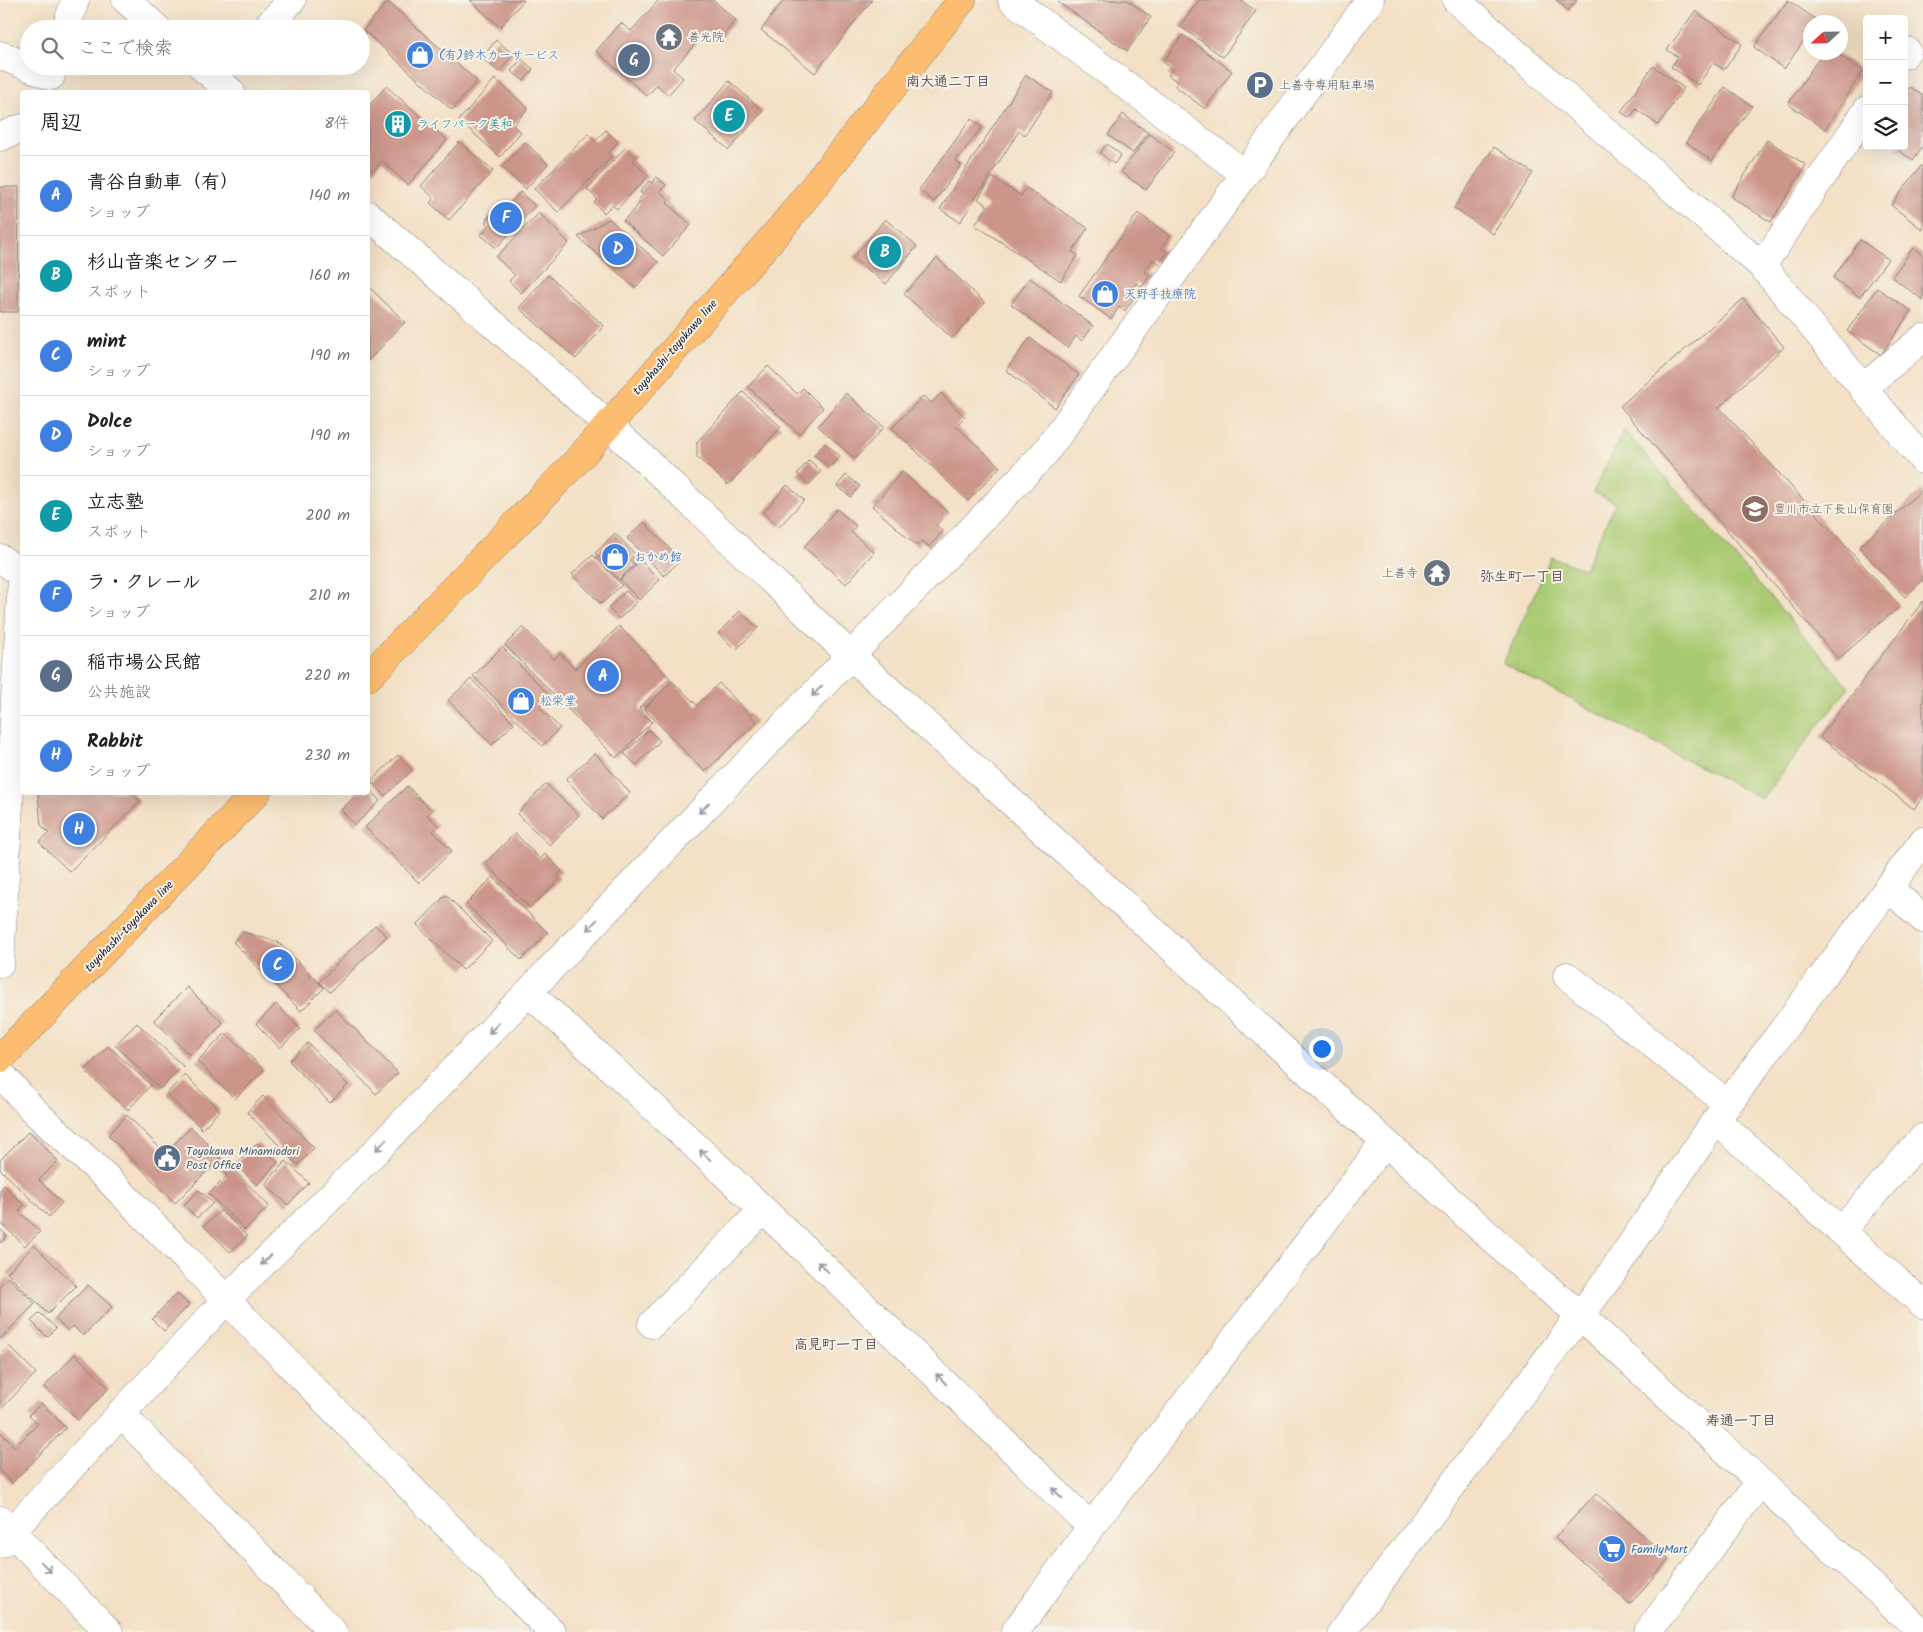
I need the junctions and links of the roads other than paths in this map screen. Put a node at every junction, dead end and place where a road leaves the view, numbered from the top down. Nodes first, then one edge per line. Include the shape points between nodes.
1 (75, 0) edge
2 (126, 0) edge
3 (292, 0) edge
4 (962, 0) edge
5 (1012, 0) edge
6 (1370, 0) edge
7 (1456, 0) edge
8 (69, 20) edge
9 (148, 20) edge
10 (273, 20) edge
11 (0, 55) edge
12 (20, 64) edge
13 (1863, 116) edge
14 (20, 129) edge
15 (0, 137) edge
16 (1245, 174) junction
17 (371, 225) edge
18 (1762, 266) junction
19 (1923, 338) edge
20 (1864, 388) junction
21 (608, 425) junction
22 (1923, 460) edge
23 (0, 558) edge
24 (20, 573) edge
25 (20, 578) edge
26 (0, 603) edge
27 (20, 610) edge
28 (850, 655) junction
29 (370, 675) edge
30 (253, 795) edge
31 (1923, 841) edge
32 (1888, 887) junction
33 (1923, 919) edge
34 (0, 963) edge
35 (1567, 976) dead end
36 (528, 992) junction
37 (0, 1059) edge
38 (0, 1073) edge
39 (1722, 1112) junction
40 (1923, 1138) edge
41 (1385, 1142) junction
42 (763, 1210) junction
43 (1841, 1231) junction
44 (225, 1301) junction
45 (1923, 1304) edge
46 (1580, 1315) junction
47 (652, 1324) dead end
48 (120, 1414) junction
49 (1760, 1482) junction
50 (1091, 1527) junction
51 (4, 1532) edge
52 (109, 1632) edge
53 (333, 1632) edge
54 (551, 1632) edge
55 (1015, 1632) edge
56 (1342, 1632) edge
57 (1648, 1632) edge
58 (1922, 1632) edge

1 - 8 street
2 - 9 street
3 - 10 street
4 - 21 main road, toyohashi-toyokawa line via 781,228
5 - 16 street
6 - 16 street
7 - 18 street
11 - 12 street
13 - 18 street
14 - 15 street
16 - 28 street via 1044,454
17 - 21 street via 547,370
18 - 20 street
19 - 20 street
20 - 22 street
21 - 28 street
21 - 29 main road, toyohashi-toyokawa line
23 - 24 street
25 - 26 street
27 - 34 street
28 -> 36 street
28 - 41 street
30 - 37 main road, toyohashi-toyokawa line
31 - 32 street
32 - 33 street
32 - 39 street
35 - 39 street
42 -> 36 street
36 -> 44 street via 373,1154
38 - 44 street via 32,1109 106,1177
39 - 43 street
39 - 46 street
40 - 43 street
41 - 46 street
41 - 50 street
42 - 47 street
50 -> 42 street
43 - 45 street
44 - 48 street
44 - 54 street
46 - 49 street
46 - 56 street
48 - 51 street
48 - 53 street
49 - 57 street
49 - 58 street
50 - 55 street
51 -> 52 street

